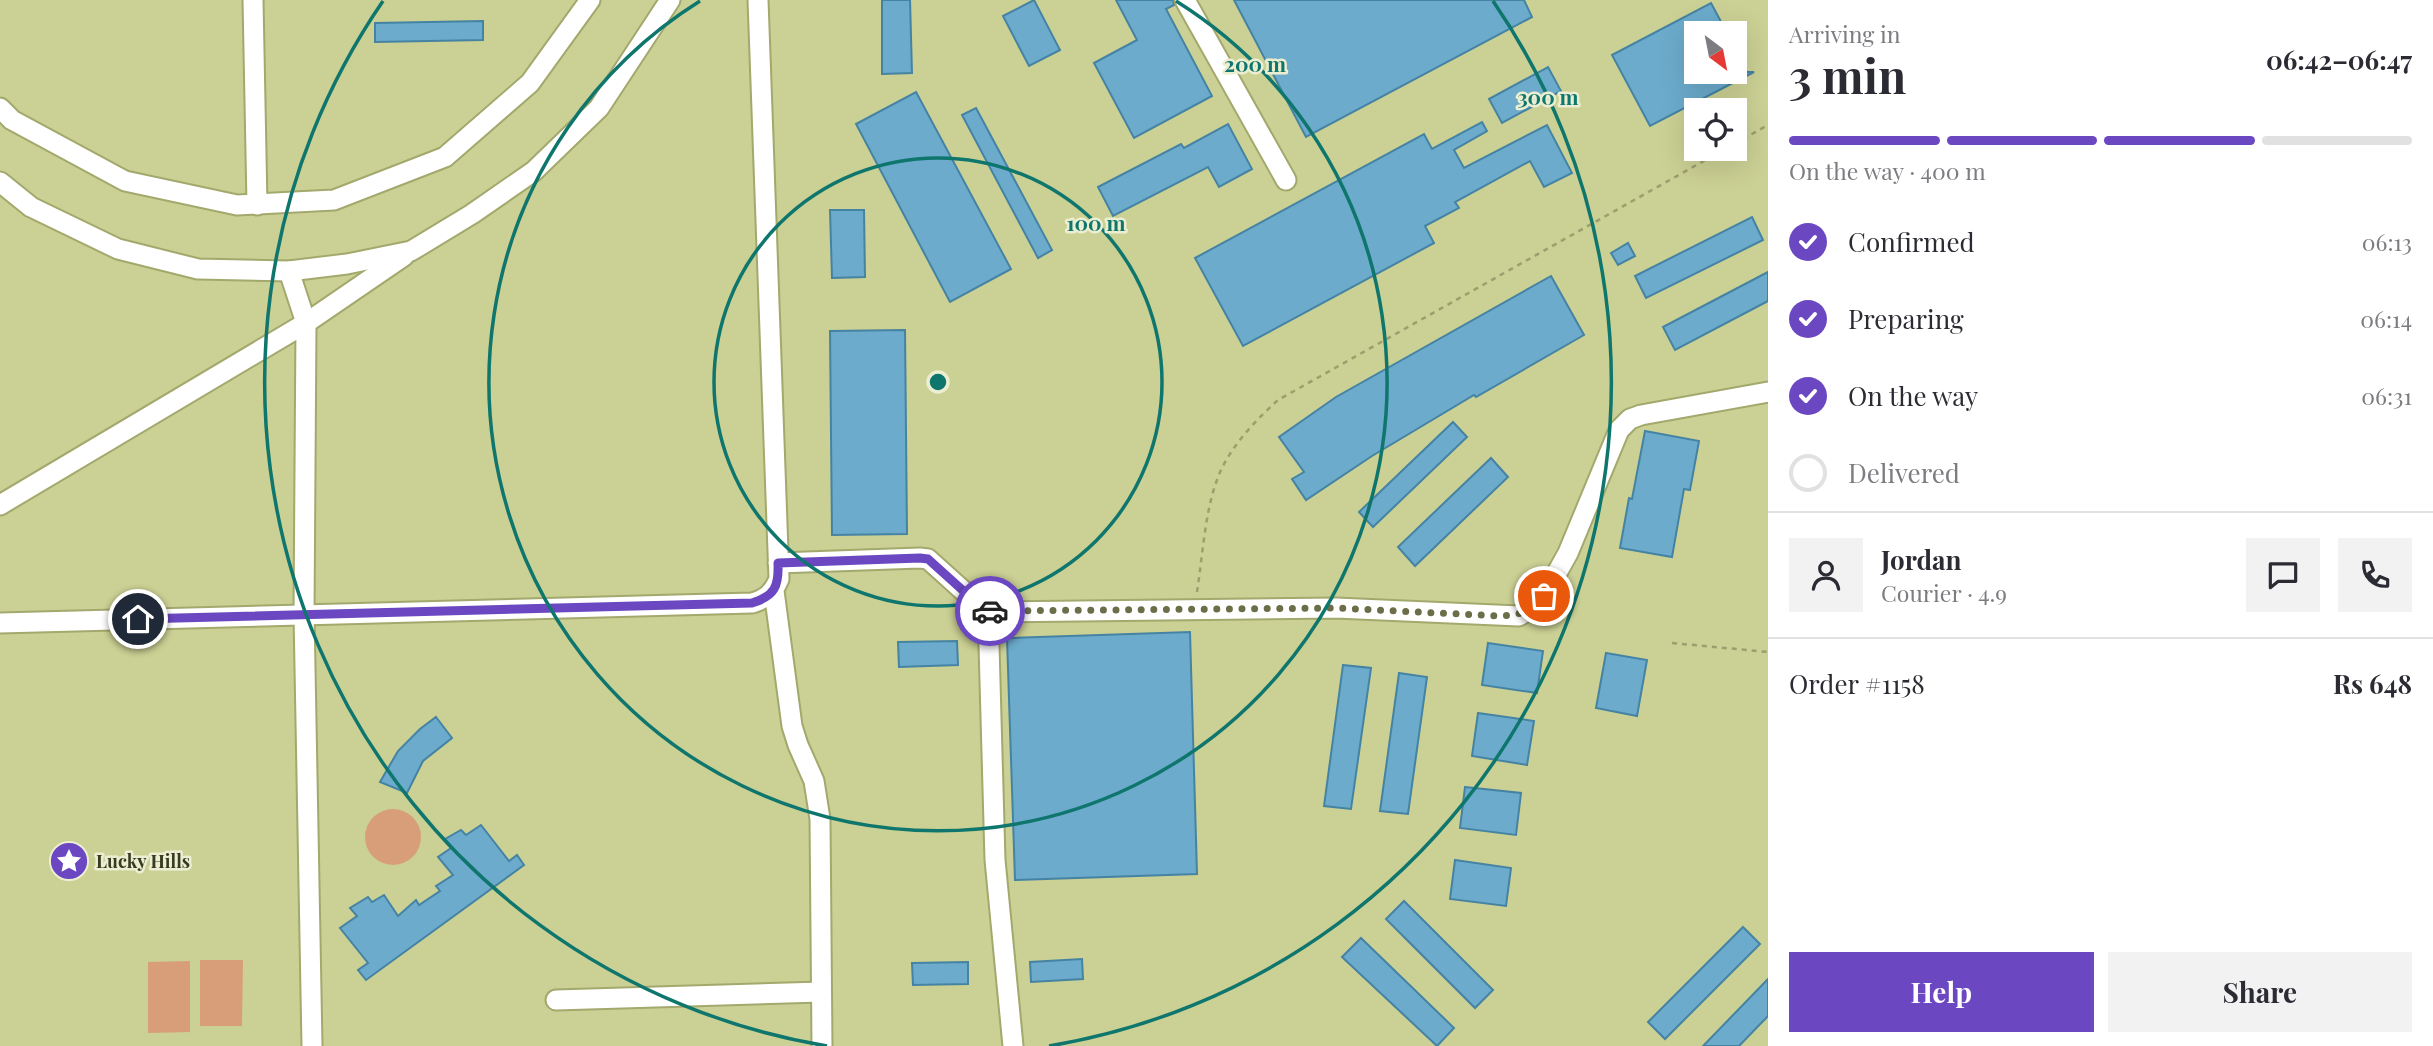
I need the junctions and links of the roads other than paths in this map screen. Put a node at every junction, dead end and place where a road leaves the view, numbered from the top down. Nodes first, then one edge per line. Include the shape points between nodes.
1 (253, 0) edge
2 (590, 0) edge
3 (670, 0) edge
4 (758, 0) edge
5 (1185, 0) edge
6 (0, 108) edge
7 (1286, 180) dead end
8 (0, 182) edge
9 (257, 205) junction
10 (411, 251) junction
11 (289, 271) junction
12 (306, 323) junction
13 (1768, 392) edge
14 (0, 505) edge
15 (778, 563) junction
16 (774, 591) junction
17 (988, 610) junction
18 (304, 614) junction
19 (0, 623) edge
20 (821, 992) junction
21 (556, 1000) dead end
22 (312, 1046) edge
23 (822, 1046) edge
24 (1013, 1046) edge

1 - 9 street
2 - 9 street via 530,83 445,157 334,200
3 - 10 street via 599,108 534,171
4 - 15 street
5 - 7 street
6 - 9 street via 12,120 125,181 237,205
8 - 11 street via 31,206 118,249 198,269
10 - 11 street
10 - 12 street
11 - 12 street
12 - 14 street
12 - 18 street
13 - 17 street via 1630,419 1619,430 1568,553 1544,596 1519,615 1336,608
15 - 16 street
15 - 17 street via 928,559
16 - 18 street via 752,603
16 - 20 street via 792,726 814,781 820,819
17 - 24 street via 995,860
18 - 19 street
18 - 22 street
20 - 21 street
20 - 23 street

